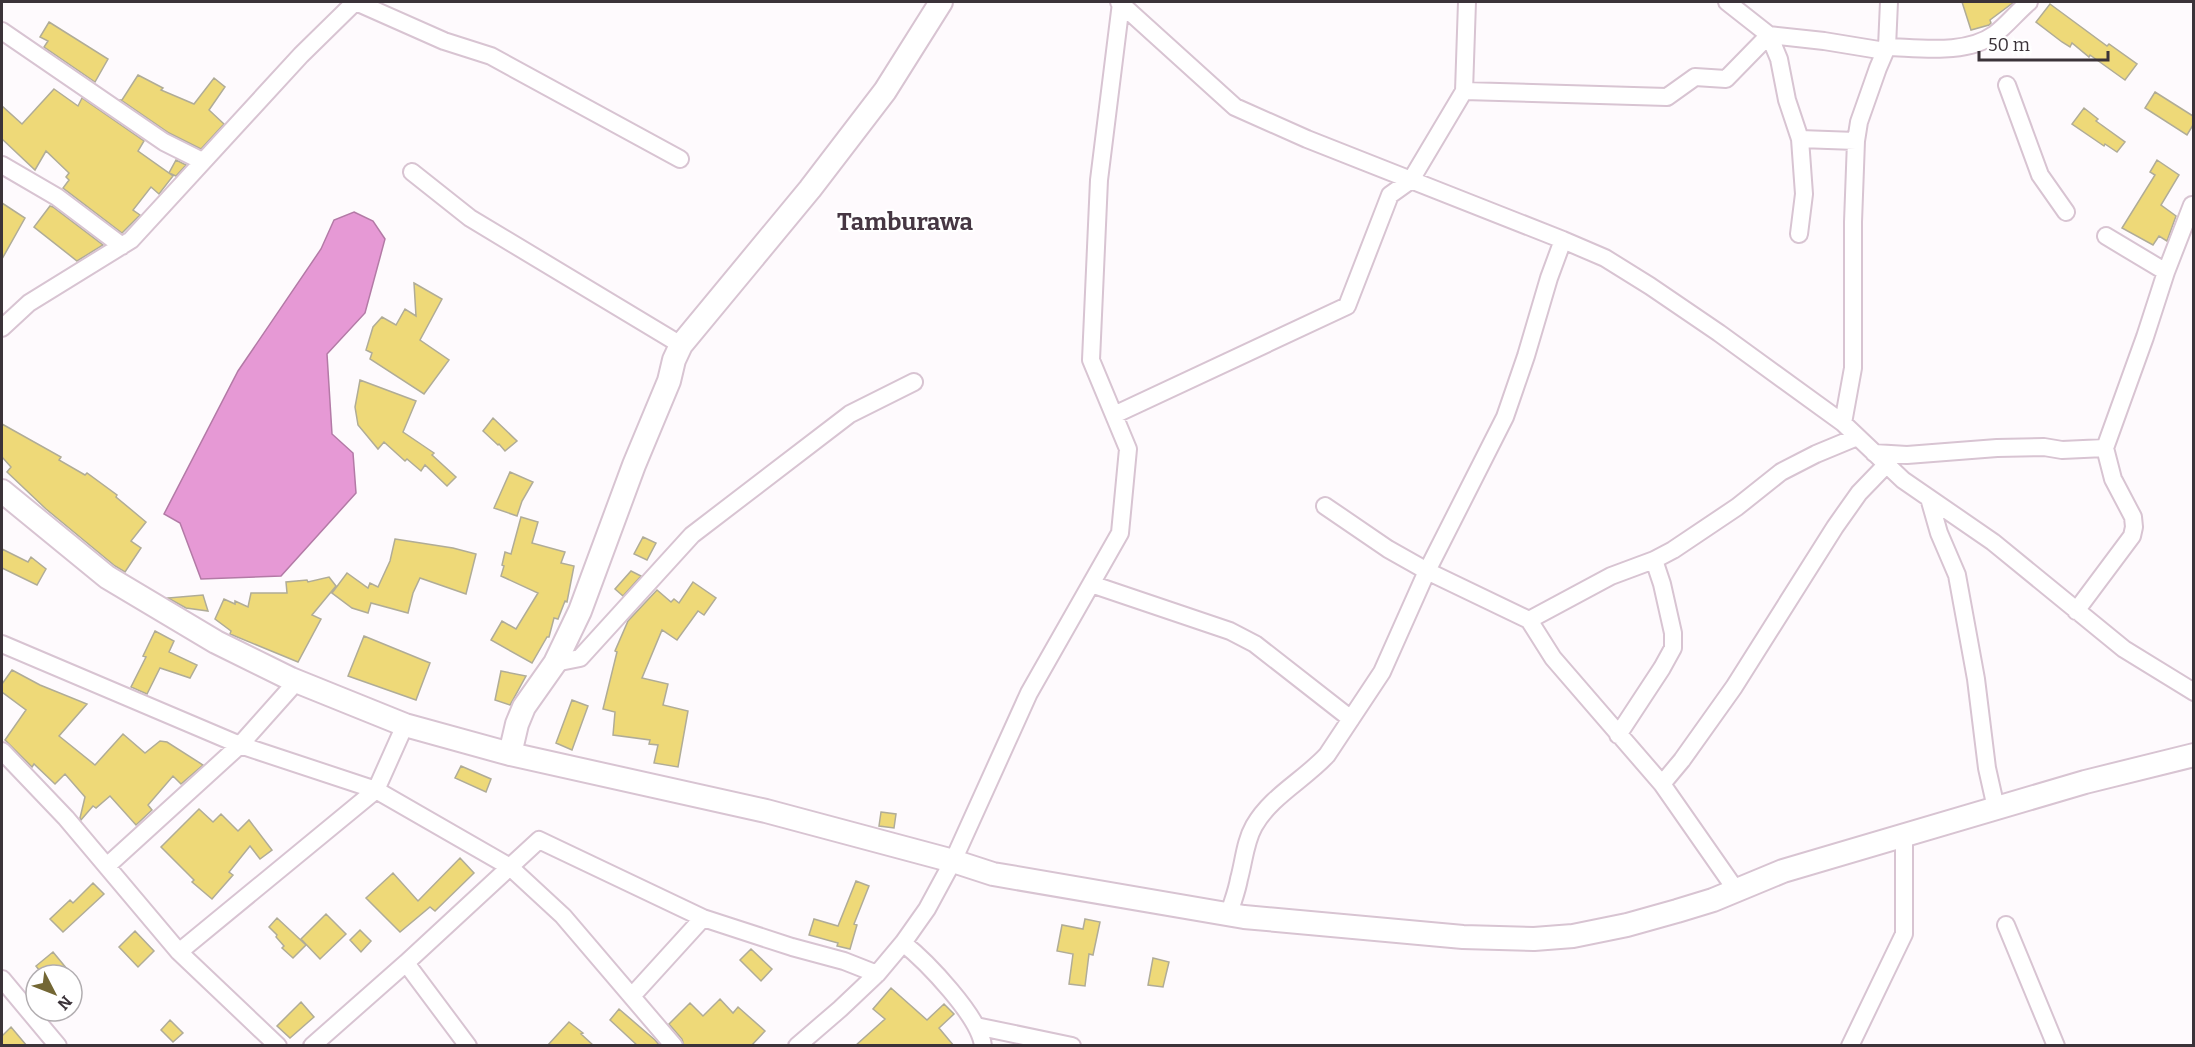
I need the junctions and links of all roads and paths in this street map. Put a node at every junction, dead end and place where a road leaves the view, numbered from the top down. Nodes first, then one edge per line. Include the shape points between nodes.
1 (356, 2) edge
2 (941, 2) edge
3 (1120, 2) edge
4 (1467, 2) edge
5 (1727, 2) edge
6 (1889, 2) edge
7 (2029, 2) edge
8 (2, 31) edge
9 (1769, 35) junction
10 (1886, 49) junction
11 (2007, 85) dead end
12 (1464, 91) junction
13 (1800, 139) junction
14 (1856, 141) junction
15 (680, 159) dead end
16 (202, 161) junction
17 (2, 165) edge
18 (412, 172) dead end
19 (1411, 180) junction
20 (2192, 205) edge
21 (2066, 212) dead end
22 (1798, 234) dead end
23 (2106, 236) dead end
24 (1563, 240) junction
25 (122, 246) junction
26 (2166, 272) junction
27 (2, 328) edge
28 (681, 345) junction
29 (914, 382) dead end
30 (1114, 415) junction
31 (1843, 423) junction
32 (1857, 437) junction
33 (2105, 448) junction
34 (1874, 453) junction
35 (1886, 465) junction
36 (2, 491) edge
37 (1929, 498) junction
38 (1325, 506) dead end
39 (1654, 560) junction
40 (1427, 572) junction
41 (1091, 584) junction
42 (2076, 611) junction
43 (1529, 620) junction
44 (2, 644) edge
45 (555, 663) junction
46 (297, 681) junction
47 (2193, 692) edge
48 (1352, 719) junction
49 (405, 725) junction
50 (1618, 735) junction
51 (240, 745) junction
52 (2, 751) edge
53 (510, 754) junction
54 (2193, 755) edge
55 (1662, 784) junction
56 (376, 790) junction
57 (1996, 808) junction
58 (1904, 836) junction
59 (953, 861) junction
60 (107, 866) junction
61 (510, 867) junction
62 (1736, 890) junction
63 (1229, 914) junction
64 (703, 918) junction
65 (2006, 925) dead end
66 (903, 943) junction
67 (179, 952) junction
68 (406, 963) junction
69 (877, 974) junction
70 (2, 980) edge
71 (632, 996) junction
72 (976, 1026) junction
73 (464, 1027) dead end
74 (58, 1046) edge
75 (278, 1046) edge
76 (312, 1046) edge
77 (468, 1046) edge
78 (475, 1046) edge
79 (674, 1046) edge
80 (796, 1046) edge
81 (982, 1046) edge
82 (1072, 1046) edge
83 (1850, 1046) edge
84 (2056, 1046) edge

1 - 15 street via 444,41 491,56
1 - 16 street
2 - 28 main road via 885,91
3 - 19 street via 1235,107
3 - 30 street via 1100,180 1091,360
4 - 12 street
5 - 9 street
6 - 10 street
7 - 10 street via 1996,34 1980,42 1962,47
8 - 16 street via 164,141
9 - 10 street
9 - 12 street via 1726,79 1695,77 1667,97
9 - 13 street via 1779,58
10 - 14 street via 1859,122
11 - 21 street via 2040,175
12 - 19 street
13 - 14 street
13 - 22 street via 1804,194
14 - 31 street via 1852,368
16 - 25 street via 132,240
17 - 25 street via 57,197
18 - 28 street via 470,218
19 - 24 street
19 - 30 street via 1390,195 1347,306
20 - 26 street
23 - 26 street
24 - 31 street via 1605,258 1650,286
24 - 40 street via 1505,417
25 - 27 street via 29,303
26 - 33 street
28 - 45 main road via 580,611
29 - 45 street via 850,414 692,535 580,658
30 - 41 street via 1128,449 1120,533
31 - 32 street
32 - 34 street
32 - 39 street via 1786,469 1704,531
33 - 34 street
33 - 42 street via 2113,479 2133,517 2134,531
34 - 35 street
35 - 37 street
35 - 55 street via 1835,527 1734,687
36 - 46 main road via 106,577 216,642
37 - 42 street via 1993,542
37 - 57 street via 1958,575
38 - 40 street
39 - 43 street via 1611,576
39 - 50 street via 1673,633 1673,648
40 - 43 street
40 - 48 street via 1382,672
41 - 48 street via 1238,635
41 - 59 street via 1029,693
42 - 47 street via 2124,648
43 - 50 street via 1553,658
44 - 51 street
45 - 53 main road via 524,707
46 - 49 main road
46 - 51 street
48 - 63 street via 1318,765 1281,795 1254,825
49 - 53 main road
49 - 56 street
50 - 55 street
51 - 56 street
51 - 60 street
52 - 60 street
53 - 59 main road via 766,811
54 - 57 main road
55 - 62 street
56 - 61 street
56 - 67 street
57 - 58 main road
58 - 62 main road via 1783,871
58 - 83 street via 1904,934
59 - 63 main road via 993,874
59 - 66 street
60 - 67 street
61 - 64 street via 539,840
61 - 68 street
61 - 71 street via 562,916
62 - 63 main road via 1627,925 1534,939 1463,937
64 - 69 street
64 - 71 street
65 - 84 street
66 - 69 street
66 - 72 street via 959,1001
67 - 75 street
68 - 76 street
68 - 77 street
69 - 80 street
70 - 74 street
71 - 79 street
72 - 81 street
72 - 82 street
73 - 78 street

